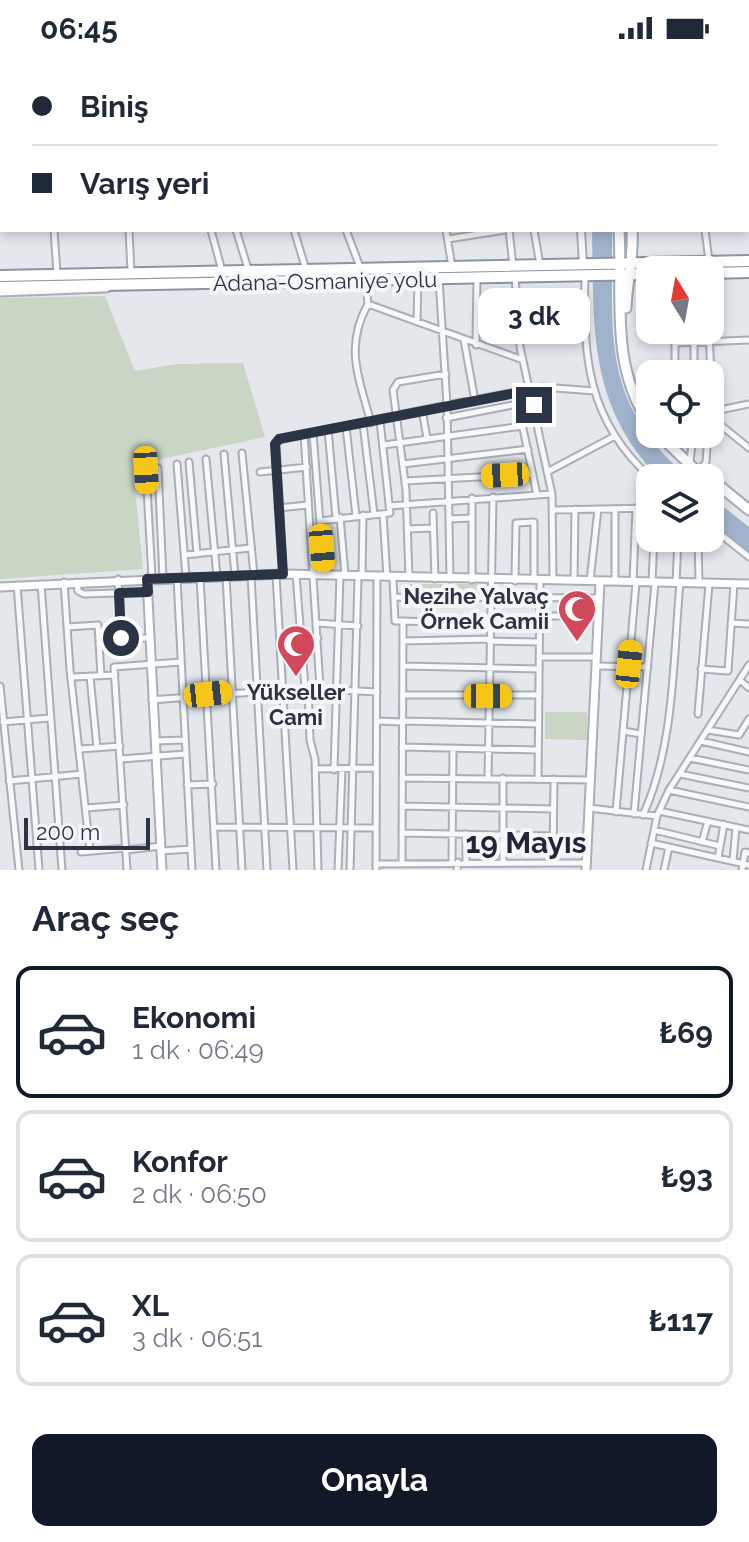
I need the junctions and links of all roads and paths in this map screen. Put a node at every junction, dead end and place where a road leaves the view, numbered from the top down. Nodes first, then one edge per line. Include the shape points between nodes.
1 (54, 232) edge
2 (129, 232) edge
3 (212, 232) edge
4 (237, 232) edge
5 (295, 232) edge
6 (347, 232) edge
7 (446, 232) edge
8 (494, 232) edge
9 (507, 232) edge
10 (534, 232) edge
11 (581, 232) edge
12 (619, 232) edge
13 (632, 232) edge
14 (705, 232) edge
15 (448, 239) junction
16 (709, 256) edge
17 (749, 261) edge
18 (540, 265) junction
19 (724, 265) edge
20 (452, 268) junction
21 (623, 269) junction
22 (636, 269) edge
23 (724, 269) edge
24 (584, 270) junction
25 (307, 271) junction
26 (636, 271) edge
27 (222, 272) junction
28 (514, 272) junction
29 (749, 272) edge
30 (131, 273) junction
31 (249, 273) junction
32 (57, 275) junction
33 (364, 275) junction
34 (0, 276) edge
35 (477, 277) junction
36 (418, 278) junction
37 (439, 278) junction
38 (111, 285) junction
39 (0, 287) edge
40 (0, 293) edge
41 (368, 304) junction
42 (417, 322) junction
43 (443, 333) junction
44 (464, 340) junction
45 (749, 340) edge
46 (724, 341) edge
47 (476, 345) junction
48 (523, 360) junction
49 (446, 374) junction
50 (636, 387) edge
51 (531, 390) junction
52 (595, 391) junction
53 (516, 395) junction
54 (636, 397) edge
55 (475, 401) junction
56 (518, 404) junction
57 (749, 404) edge
58 (447, 405) junction
59 (724, 408) edge
60 (422, 410) junction
61 (398, 418) junction
62 (446, 418) junction
63 (380, 421) junction
64 (371, 423) junction
65 (363, 424) junction
66 (523, 426) junction
67 (346, 427) junction
68 (328, 430) junction
69 (724, 430) edge
70 (313, 433) junction
71 (304, 434) junction
72 (447, 436) junction
73 (615, 436) junction
74 (427, 438) junction
75 (401, 441) junction
76 (384, 445) junction
77 (678, 448) edge
78 (679, 448) edge
79 (692, 448) edge
80 (749, 448) edge
81 (528, 449) junction
82 (242, 453) dead end
83 (224, 454) dead end
84 (206, 459) dead end
85 (448, 459) junction
86 (189, 462) dead end
87 (690, 462) joint
88 (177, 464) dead end
89 (403, 464) junction
90 (636, 464) edge
91 (693, 464) edge
92 (307, 467) junction
93 (260, 472) dead end
94 (276, 472) junction
95 (547, 472) junction
96 (533, 474) junction
97 (448, 478) junction
98 (405, 481) junction
99 (724, 491) edge
100 (552, 494) junction
101 (537, 495) junction
102 (493, 497) junction
103 (472, 498) junction
104 (449, 499) junction
105 (406, 503) junction
106 (308, 505) junction
107 (389, 506) junction
108 (278, 508) junction
109 (636, 508) joint
110 (575, 509) junction
111 (598, 509) junction
112 (615, 509) junction
113 (553, 510) junction
114 (749, 512) edge
115 (433, 513) dead end
116 (374, 514) junction
117 (383, 514) junction
118 (359, 516) junction
119 (338, 517) junction
120 (472, 518) junction
121 (449, 519) junction
122 (320, 521) junction
123 (433, 528) junction
124 (407, 529) junction
125 (724, 537) edge
126 (250, 548) junction
127 (233, 550) junction
128 (215, 552) junction
129 (654, 552) edge
130 (678, 552) edge
131 (698, 552) edge
132 (197, 554) junction
133 (184, 555) junction
134 (749, 557) edge
135 (280, 574) junction
136 (252, 575) junction
137 (296, 575) junction
138 (313, 575) junction
139 (324, 575) junction
140 (343, 575) junction
141 (221, 576) junction
142 (235, 576) junction
143 (200, 577) junction
144 (360, 577) junction
145 (149, 578) junction
146 (163, 578) junction
147 (181, 578) junction
148 (377, 578) junction
149 (118, 579) junction
150 (390, 579) junction
151 (409, 579) junction
152 (435, 580) junction
153 (450, 580) junction
154 (472, 580) junction
155 (77, 581) junction
156 (491, 581) junction
157 (64, 582) junction
158 (515, 582) junction
159 (537, 582) junction
160 (553, 582) junction
161 (574, 582) junction
162 (590, 582) junction
163 (600, 582) junction
164 (615, 582) junction
165 (41, 583) junction
166 (634, 583) junction
167 (654, 583) junction
168 (678, 583) junction
169 (699, 584) junction
170 (709, 584) junction
171 (734, 584) junction
172 (749, 584) edge
173 (17, 585) junction
174 (0, 587) edge
175 (148, 592) junction
176 (119, 593) junction
177 (394, 597) junction
178 (539, 597) junction
179 (490, 598) junction
180 (599, 598) junction
181 (539, 616) junction
182 (599, 616) junction
183 (403, 621) junction
184 (317, 623) junction
185 (731, 623) junction
186 (339, 624) junction
187 (489, 624) junction
188 (749, 624) edge
189 (358, 626) junction
190 (67, 627) junction
191 (303, 637) junction
192 (121, 638) junction
193 (149, 638) junction
194 (318, 638) junction
195 (99, 639) junction
196 (280, 640) junction
197 (489, 640) junction
198 (403, 641) junction
199 (539, 642) junction
200 (539, 657) junction
201 (597, 661) junction
202 (181, 662) junction
203 (629, 664) junction
204 (150, 665) junction
205 (749, 665) edge
206 (403, 666) junction
207 (648, 667) junction
208 (488, 669) junction
209 (539, 669) junction
210 (701, 669) junction
211 (115, 675) junction
212 (90, 676) junction
213 (101, 676) junction
214 (73, 677) junction
215 (740, 680) junction
216 (0, 686) edge
217 (306, 688) junction
218 (320, 688) junction
219 (749, 688) edge
220 (257, 689) junction
221 (283, 689) junction
222 (336, 689) junction
223 (232, 691) junction
224 (355, 691) junction
225 (377, 692) junction
226 (208, 694) junction
227 (403, 695) junction
228 (539, 695) junction
229 (488, 696) junction
230 (183, 698) junction
231 (152, 700) junction
232 (698, 714) dead end
233 (49, 718) junction
234 (749, 719) edge
235 (27, 720) junction
236 (377, 721) junction
237 (402, 721) junction
238 (3, 722) junction
239 (488, 722) junction
240 (538, 724) junction
241 (708, 730) junction
242 (623, 731) junction
243 (641, 734) junction
244 (184, 740) junction
245 (155, 741) junction
246 (701, 741) junction
247 (120, 746) junction
248 (402, 747) junction
249 (97, 748) junction
250 (453, 748) junction
251 (80, 749) junction
252 (488, 749) junction
253 (538, 750) junction
254 (749, 752) edge
255 (185, 754) junction
256 (156, 756) junction
257 (690, 758) junction
258 (121, 759) junction
259 (352, 768) junction
260 (376, 768) junction
261 (315, 769) junction
262 (338, 769) junction
263 (749, 770) edge
264 (82, 774) junction
265 (680, 774) junction
266 (54, 777) junction
267 (402, 778) junction
268 (453, 778) junction
269 (488, 778) junction
270 (503, 778) junction
271 (32, 779) junction
272 (538, 779) junction
273 (554, 779) junction
274 (591, 780) junction
275 (9, 781) junction
276 (213, 784) junction
277 (187, 785) junction
278 (749, 788) edge
279 (669, 790) junction
280 (124, 805) junction
281 (402, 806) junction
282 (452, 807) junction
283 (749, 807) edge
284 (86, 808) junction
285 (503, 808) junction
286 (589, 808) junction
287 (11, 809) junction
288 (553, 809) junction
289 (1, 810) edge
290 (616, 812) junction
291 (634, 814) junction
292 (658, 814) junction
293 (643, 815) junction
294 (708, 821) junction
295 (724, 824) junction
296 (239, 826) junction
297 (214, 827) junction
298 (264, 827) junction
299 (291, 827) junction
300 (736, 827) junction
301 (316, 828) junction
302 (339, 828) junction
303 (351, 828) junction
304 (376, 828) junction
305 (654, 830) junction
306 (749, 830) edge
307 (402, 833) junction
308 (452, 833) junction
309 (466, 834) junction
310 (503, 835) junction
311 (553, 836) junction
312 (702, 842) junction
313 (651, 843) junction
314 (720, 846) junction
315 (669, 847) junction
316 (161, 848) junction
317 (126, 849) junction
318 (191, 849) junction
319 (90, 851) junction
320 (81, 852) dead end
321 (749, 853) edge
322 (718, 858) junction
323 (402, 861) junction
324 (733, 861) junction
325 (455, 862) junction
326 (466, 862) junction
327 (503, 862) junction
328 (518, 862) junction
329 (553, 863) junction
330 (586, 866) edge
331 (745, 866) edge
332 (376, 867) edge
333 (19, 870) edge
334 (39, 870) edge
335 (62, 870) edge
336 (127, 870) edge
337 (162, 870) edge
338 (192, 870) edge
339 (216, 870) edge
340 (242, 870) edge
341 (267, 870) edge
342 (293, 870) edge
343 (318, 870) edge
344 (338, 870) edge
345 (350, 870) edge
346 (457, 870) edge
347 (518, 870) edge
348 (646, 870) edge
349 (664, 870) edge

1 - 32 street
2 - 30 street
3 - 27 street
4 - 31 street
5 - 25 street
6 - 33 street
7 - 15 street
8 - 15 street
9 - 28 street
10 - 18 street
11 - 24 street
12 - 21 main road
13 - 21 main road
14 - 16 street
15 - 20 street
17 - 19 highway, Adana-Osmaniye yolu
18 - 24 highway
18 - 28 highway
20 - 28 highway
20 - 33 highway
21 - 22 highway, Adana-Osmaniye yolu
21 - 24 highway, Adana-Osmaniye yolu
21 - 26 highway, Adana-Osmaniye yolu
21 - 50 main road via 628,364
21 - 54 main road via 621,354
23 - 29 highway, Adana-Osmaniye yolu
24 - 28 highway, Adana-Osmaniye yolu
24 - 52 street via 584,343
25 - 31 highway
25 - 33 highway
27 - 30 highway
27 - 31 highway
28 - 35 highway, Adana-Osmaniye yolu
28 - 48 street
30 - 32 highway
32 - 34 highway
33 - 36 highway, Adana-Osmaniye yolu
33 - 38 highway, Adana-Osmaniye yolu
33 - 41 street
35 - 37 highway, Adana-Osmaniye yolu
35 - 47 street
36 - 37 highway, Adana-Osmaniye yolu
36 - 42 street
37 - 43 street
38 - 39 highway, Adana-Osmaniye yolu
38 - 40 street via 105,290
41 - 42 street
41 - 64 street via 353,355
42 - 43 street
43 - 44 street
43 - 49 street
44 - 47 street
44 - 55 street
45 - 46 street
47 - 48 street
48 - 51 street
49 - 58 street
49 - 61 street via 398,382 393,390
51 - 52 street
51 - 53 street
51 - 95 street
52 - 73 street
53 - 55 street
53 - 56 street
55 - 58 street
56 - 62 street
56 - 66 street
57 - 59 street
58 - 60 street
58 - 62 street
60 - 61 street
60 - 74 street
61 - 63 street
61 - 75 street
62 - 72 street
63 - 64 street
63 - 76 street
64 - 65 street
65 - 67 street
65 - 116 street
66 - 72 street
66 - 81 street
67 - 68 street
67 - 118 street
68 - 70 street
68 - 119 street
69 - 80 street
70 - 71 street
70 - 122 street
71 - 92 street
71 - 94 street via 277,442
72 - 74 street
72 - 85 street
73 - 90 street
73 - 95 street
74 - 75 street
75 - 76 street
75 - 89 street
76 - 107 street
77 - 87 main road
78 - 91 main road
79 - 87 street
81 - 85 street
81 - 96 street
82 - 126 street
83 - 127 street
84 - 128 street
85 - 89 street
85 - 97 street
86 - 132 street
88 - 133 street
89 - 98 street
92 - 94 street
92 - 106 street
93 - 94 street
94 - 108 street
95 - 100 street
96 - 97 street
96 - 101 street
97 - 98 street
97 - 104 street
98 - 105 street
99 - 114 main road
100 - 101 street
100 - 113 street
101 - 102 street
102 - 103 street
102 - 156 street
103 - 104 street
103 - 120 street
104 - 105 street
104 - 121 street
105 - 107 street
105 - 124 street
106 - 108 street
106 - 138 street
107 - 117 street via 390,513
108 - 135 street
109 - 112 street
109 - 166 street
110 - 111 street
110 - 113 street
110 - 161 street
111 - 112 street
111 - 162 street
112 - 164 street
113 - 160 street
115 - 123 street
116 - 117 street
116 - 118 street
117 - 150 street
118 - 119 street
118 - 144 street
119 - 122 street
119 - 140 street
120 - 121 street
120 - 154 street
121 - 153 street
122 - 139 street
123 - 124 street
123 - 152 street
124 - 151 street
125 - 134 street
126 - 127 street
126 - 136 street
127 - 128 street
127 - 142 street
128 - 132 street
128 - 141 street
129 - 167 street
130 - 168 street
131 - 169 street
132 - 133 street
133 - 147 street
135 - 136 main road
135 - 137 main road
135 - 196 street
136 - 142 main road
136 - 220 street
137 - 138 main road
137 - 191 street
138 - 139 main road
138 - 184 street
139 - 140 main road
140 - 144 main road
140 - 186 street
141 - 142 main road
141 - 143 main road
141 - 223 street
143 - 147 main road
143 - 226 street
144 - 148 main road
144 - 189 street
145 - 146 main road
145 - 146 street via 146,470 158,468
145 - 149 main road
145 - 175 main road
146 - 147 main road
147 - 202 street
148 - 150 main road
148 - 225 street
149 - 155 main road
149 - 176 street
150 - 151 main road
150 - 177 street
151 - 152 main road
152 - 153 main road
153 - 154 main road
154 - 156 main road
155 - 157 main road
155 - 176 street via 83,594
156 - 158 main road
156 - 179 street
157 - 165 main road
157 - 190 street
158 - 159 main road
158 - 159 street via 516,523 534,522
159 - 160 main road
159 - 178 street
160 - 161 main road
161 - 162 main road
162 - 163 main road
163 - 164 main road
163 - 180 main road
164 - 166 main road
165 - 173 main road
165 - 233 street
166 - 167 main road
166 - 203 street
167 - 168 main road
167 - 207 street
168 - 169 main road
168 - 293 street via 671,695 653,792
169 - 170 main road
170 - 171 main road
170 - 210 street
171 - 172 main road
171 - 185 street
173 - 174 main road
173 - 235 street
175 - 176 street
175 - 193 main road
176 - 192 street
177 - 179 street
177 - 183 street via 395,621
178 - 179 street
178 - 180 street
178 - 181 street
179 - 187 street
180 - 182 main road
181 - 182 street
181 - 199 street
182 - 201 main road
183 - 187 street
183 - 198 street
184 - 186 street
184 - 194 street
185 - 188 street
185 - 210 street via 728,671
186 - 189 street
186 - 222 street
187 - 197 street
189 - 224 street
190 - 195 street via 98,625
190 - 214 street
191 - 194 street
191 - 196 street
191 - 217 street
192 - 193 street
192 - 195 street
193 - 204 main road
194 - 218 street
195 - 213 street
196 - 221 street
197 - 198 street
197 - 199 street
197 - 208 street
198 - 206 street
199 - 200 street
200 - 201 street
200 - 209 street
201 - 203 street
201 - 274 main road
202 - 204 street
202 - 230 street
203 - 207 street
203 - 242 street
204 - 211 street via 114,667
204 - 231 main road
205 - 215 street
206 - 208 street
206 - 227 street
207 - 243 street
208 - 209 street
208 - 229 street
209 - 228 street
210 - 232 street
211 - 213 street
211 - 247 street
212 - 213 street
212 - 214 street
212 - 249 street
214 - 251 street
215 - 219 street
215 - 241 street
216 - 238 street
217 - 218 street
217 - 221 street
217 - 261 street
218 - 222 street
220 - 221 street
220 - 223 street
220 - 298 street
221 - 299 street
222 - 224 street
222 - 262 street
223 - 226 street
223 - 296 street
224 - 225 street
224 - 259 street
225 - 236 street
226 - 230 street
226 - 276 street
227 - 229 street
227 - 237 street
228 - 229 street
228 - 240 street
229 - 239 street
230 - 231 street
230 - 244 street
231 - 245 main road
233 - 235 street
233 - 266 street
234 - 241 street via 739,735
235 - 238 street
235 - 271 street
236 - 237 street
236 - 260 street
237 - 239 street
237 - 248 street
238 - 275 street
239 - 240 street
239 - 252 street
240 - 253 street
241 - 246 street
242 - 243 street
242 - 290 street
243 - 291 street
244 - 245 street
244 - 255 street
245 - 256 main road
246 - 254 street
246 - 257 street
247 - 249 street
247 - 258 street
248 - 250 street
248 - 267 street
249 - 251 street
250 - 252 street
250 - 268 street
251 - 264 street
252 - 253 street
252 - 269 street
253 - 272 street
255 - 256 street
255 - 277 street
256 - 258 street
256 - 316 main road
257 - 263 street
257 - 265 street
258 - 280 street
259 - 260 street
259 - 262 street
259 - 303 street
260 - 304 street
261 - 262 street
261 - 301 street
262 - 302 street
264 - 266 street
264 - 284 street
265 - 278 street
265 - 279 street
266 - 271 street
266 - 335 street
267 - 268 street
267 - 281 street
268 - 269 street
268 - 282 street
269 - 270 street
270 - 272 street
270 - 285 street
271 - 275 street
271 - 334 street
272 - 273 street
273 - 274 street
273 - 288 street
274 - 286 main road
275 - 287 street
276 - 277 street
276 - 297 street
277 - 318 street
279 - 283 street
279 - 292 street
280 - 284 street
280 - 317 street
281 - 282 street
281 - 307 street
282 - 285 street
282 - 308 street
284 - 319 street
285 - 288 street
285 - 310 street
286 - 290 street
286 - 330 main road
287 - 289 street
287 - 333 street
288 - 311 street
290 - 291 street
291 - 293 street
292 - 293 street
292 - 294 street
292 - 305 street
294 - 295 street
294 - 312 street
295 - 300 street
295 - 314 street
296 - 297 street
296 - 298 street
296 - 340 street
297 - 339 street
298 - 299 street
298 - 341 street
299 - 301 street
299 - 342 street
300 - 306 street
300 - 324 street
301 - 302 street
301 - 343 street
302 - 303 street
302 - 344 street
303 - 304 street
303 - 345 street
304 - 332 street
305 - 312 street
305 - 313 street
307 - 308 street
307 - 323 street
308 - 309 street
308 - 325 street
309 - 310 street
309 - 326 street
310 - 311 street
310 - 327 street
311 - 329 street
312 - 314 street
313 - 315 street
313 - 348 street
314 - 322 street
315 - 322 street
315 - 349 street
316 - 317 street
316 - 318 street
316 - 337 main road
317 - 319 street
317 - 336 street
318 - 338 street
319 - 320 street
321 - 331 street via 745,852
322 - 324 street
323 - 325 street
323 - 332 street
324 - 331 street
325 - 326 street
325 - 346 street
326 - 327 street
327 - 328 street
328 - 329 street
328 - 347 street
329 - 330 street

